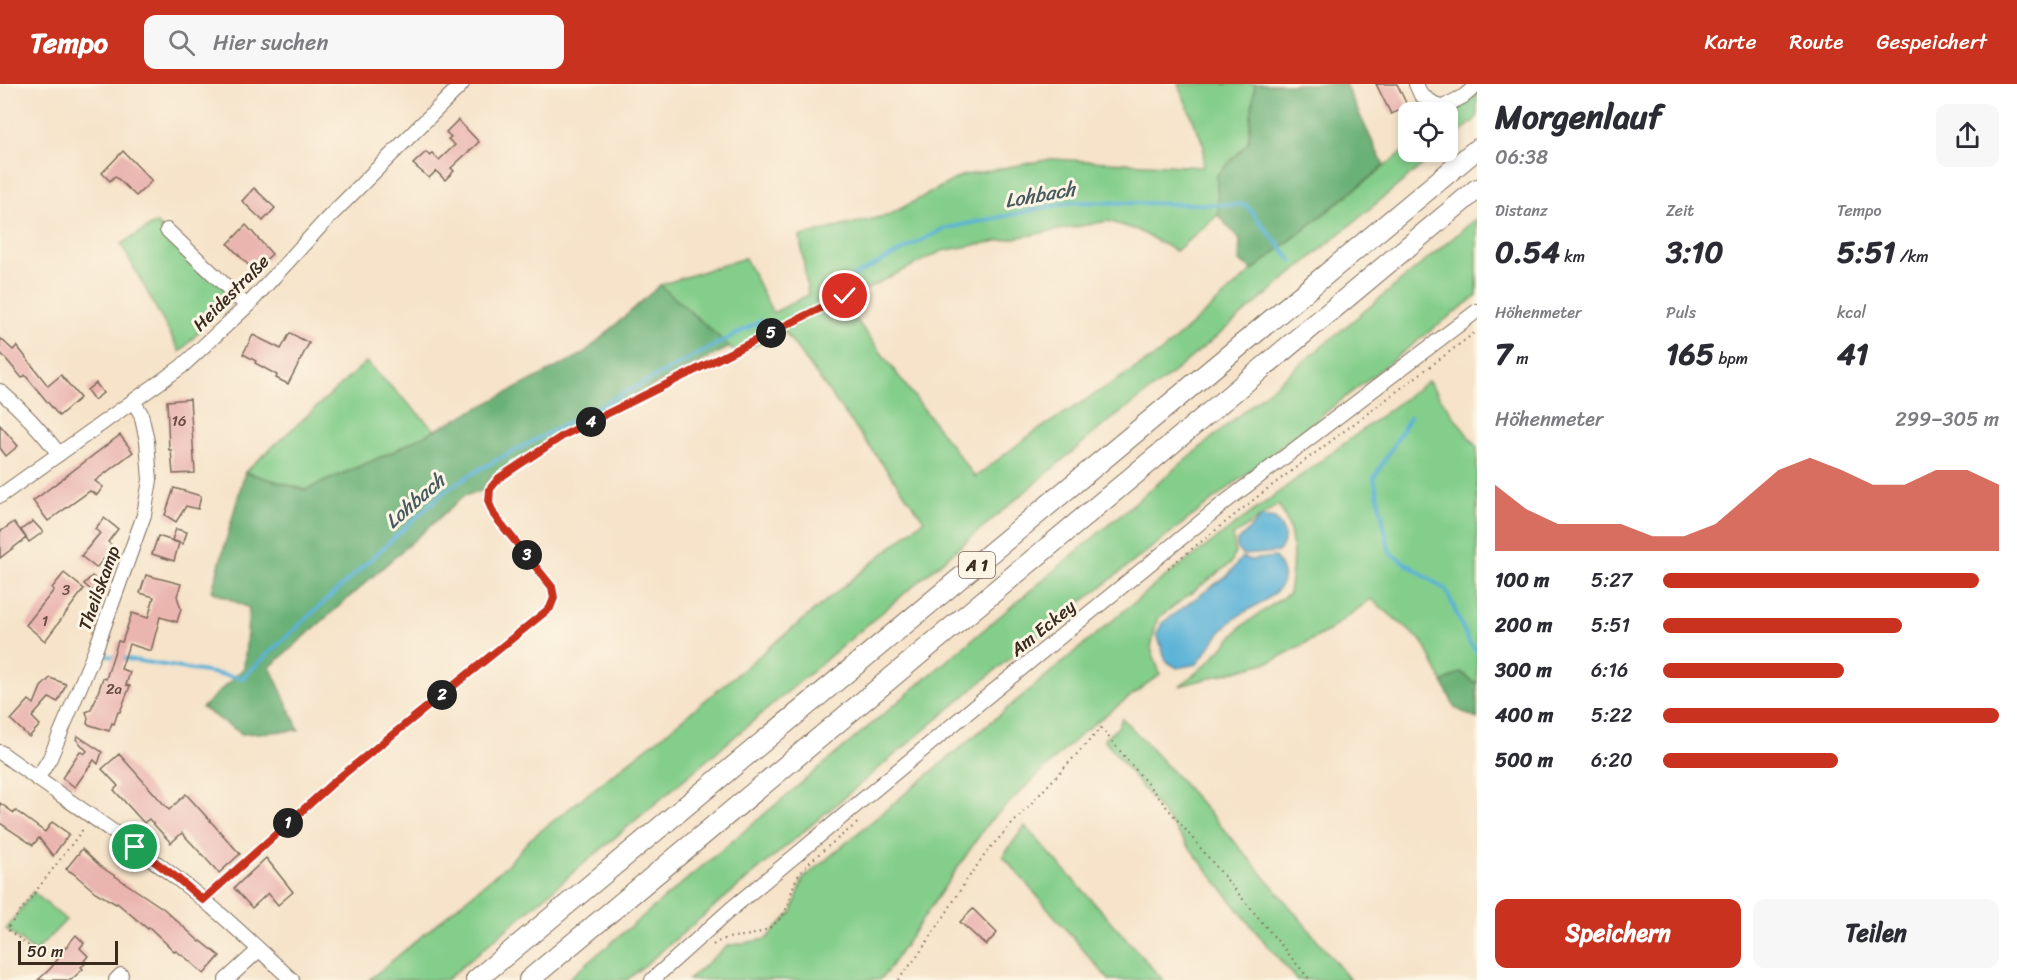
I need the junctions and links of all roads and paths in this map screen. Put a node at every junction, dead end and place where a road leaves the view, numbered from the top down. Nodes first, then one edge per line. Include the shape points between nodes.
1 (462, 84) edge
2 (1416, 84) edge
3 (1477, 85) edge
4 (1477, 149) edge
5 (1477, 189) edge
6 (166, 230) dead end
7 (845, 296) dead end
8 (246, 306) junction
9 (1474, 314) edge
10 (1477, 331) edge
11 (0, 391) edge
12 (133, 401) junction
13 (59, 454) junction
14 (0, 496) edge
15 (1165, 570) dead end
16 (0, 752) edge
17 (37, 779) junction
18 (866, 816) dead end
19 (86, 825) dead end
20 (203, 900) junction
21 (713, 945) dead end
22 (259, 950) junction
23 (38, 953) dead end
24 (226, 980) edge
25 (292, 980) edge
26 (476, 980) edge
27 (529, 980) edge
28 (652, 980) edge
29 (898, 980) edge
30 (1310, 980) edge

1 - 8 street, Heidestraße
2 - 3 street via 1421,95 1440,108
4 - 26 highway, A 1
5 - 27 highway, A 1
6 - 8 street
7 - 20 path via 564,435 499,478 490,489 489,503 494,515 552,587 554,598 550,608 335,781
8 - 12 street, Heidestraße via 181,367
9 - 28 street, Am Eckey via 1224,503 731,909
10 - 15 path
11 - 13 street via 44,433
12 - 13 street, Heidestraße
12 - 17 street, Theilskamp via 141,414 147,441 150,480 144,515 95,651 50,758
13 - 14 street, Heidestraße
16 - 17 street
17 - 20 street via 93,816
18 - 21 path via 803,869 786,911 773,925 753,936 720,940
19 - 23 path via 8,929
20 - 22 street
22 - 24 street
22 - 25 street
29 - 30 path via 1002,834 1101,728

